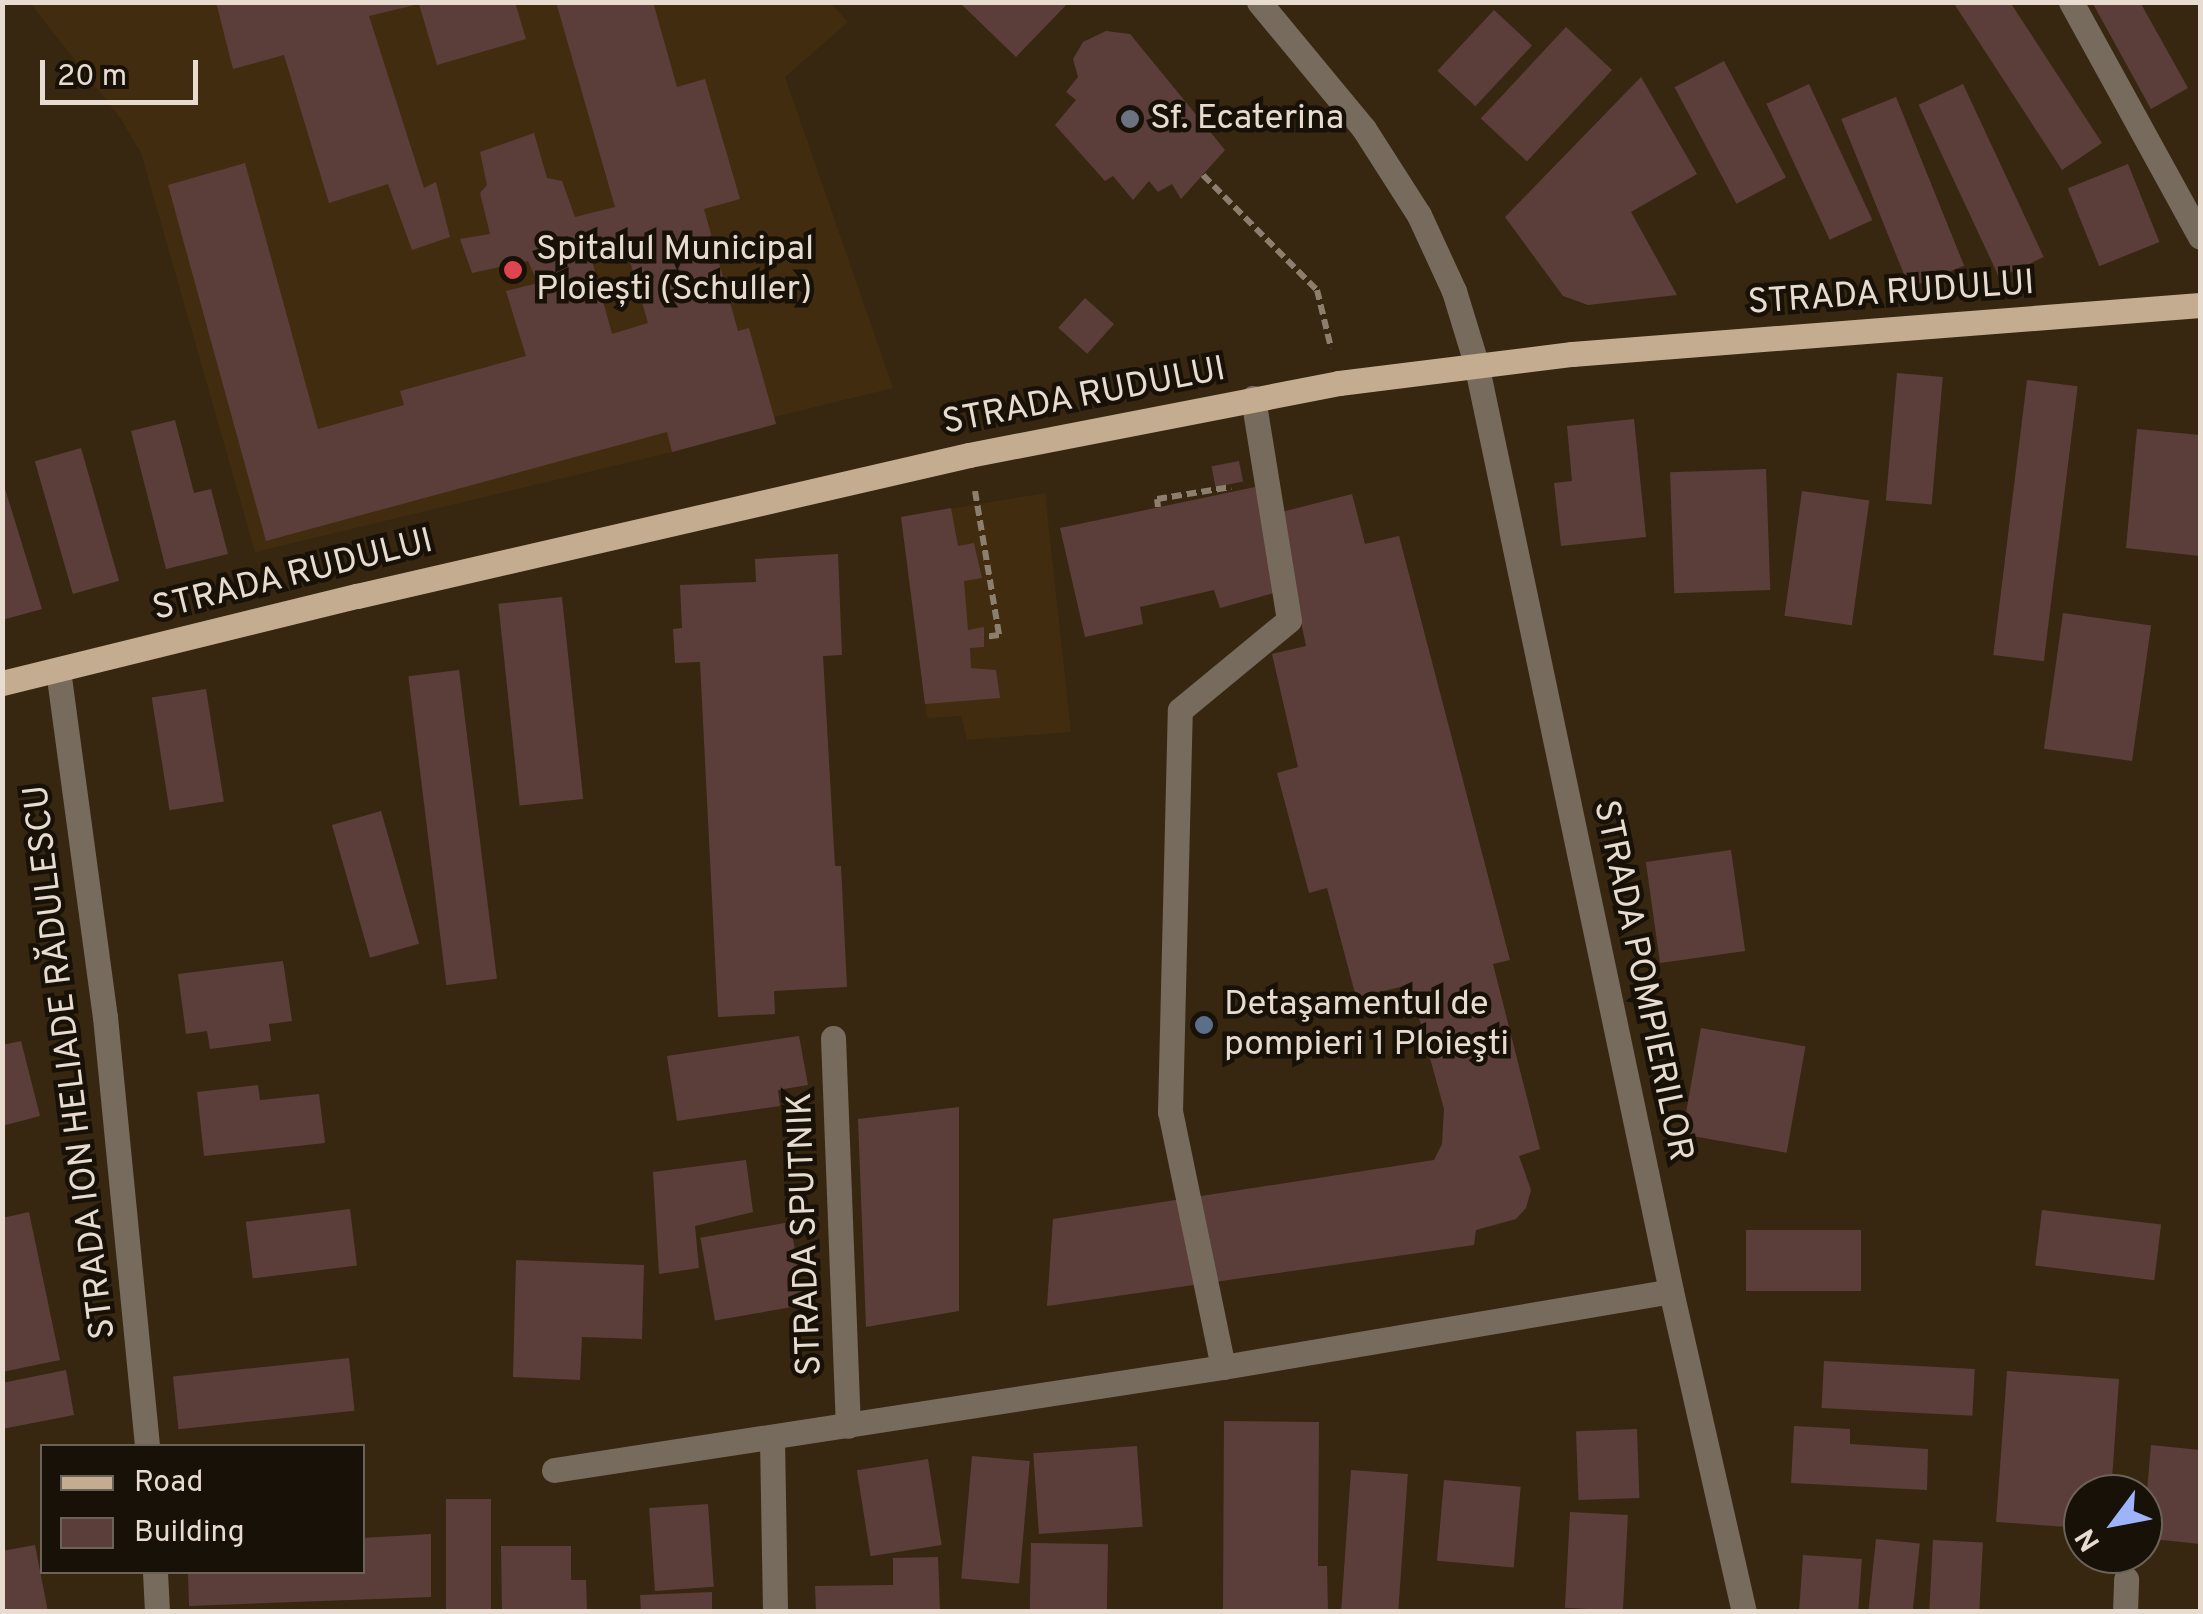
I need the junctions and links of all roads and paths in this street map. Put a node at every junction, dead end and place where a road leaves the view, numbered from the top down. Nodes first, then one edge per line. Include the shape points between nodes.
1 (1259, 2) edge
2 (2072, 2) edge
3 (1203, 175) dead end
4 (2200, 237) edge
5 (2200, 305) edge
6 (1476, 363) junction
7 (1339, 383) junction
8 (1254, 398) junction
9 (969, 455) junction
10 (1267, 481) junction
11 (1158, 507) dead end
12 (984, 636) dead end
13 (58, 670) junction
14 (2, 684) edge
15 (834, 1038) dead end
16 (1671, 1291) junction
17 (1224, 1367) junction
18 (848, 1426) junction
19 (772, 1438) junction
20 (147, 1444) edge
21 (554, 1470) dead end
22 (155, 1574) edge
23 (2126, 1579) dead end
24 (157, 1612) edge
25 (775, 1612) edge
26 (1744, 1612) edge
27 (2125, 1612) edge

1 - 6 street, STRADA POMPIERILOR via 1364,129 1419,215
2 - 4 street
3 - 7 path via 1317,290
5 - 6 main road, STRADA RUDULUI
6 - 7 main road, STRADA RUDULUI
6 - 16 street, STRADA POMPIERILOR
7 - 8 main road, STRADA RUDULUI
8 - 9 main road, STRADA RUDULUI
8 - 10 street
9 - 12 path via 999,636
9 - 13 main road, STRADA RUDULUI
10 - 11 path via 1156,499
10 - 17 street via 1290,620 1180,710 1170,1112
13 - 14 main road, STRADA RUDULUI
13 - 20 street, STRADA ION HELIADE RĂDULESCU via 105,1017
15 - 18 street, STRADA SPUTNIK
16 - 17 street
16 - 26 street, STRADA POMPIERILOR
17 - 18 street
18 - 19 street
19 - 21 street
19 - 25 street
22 - 24 street
23 - 27 street

